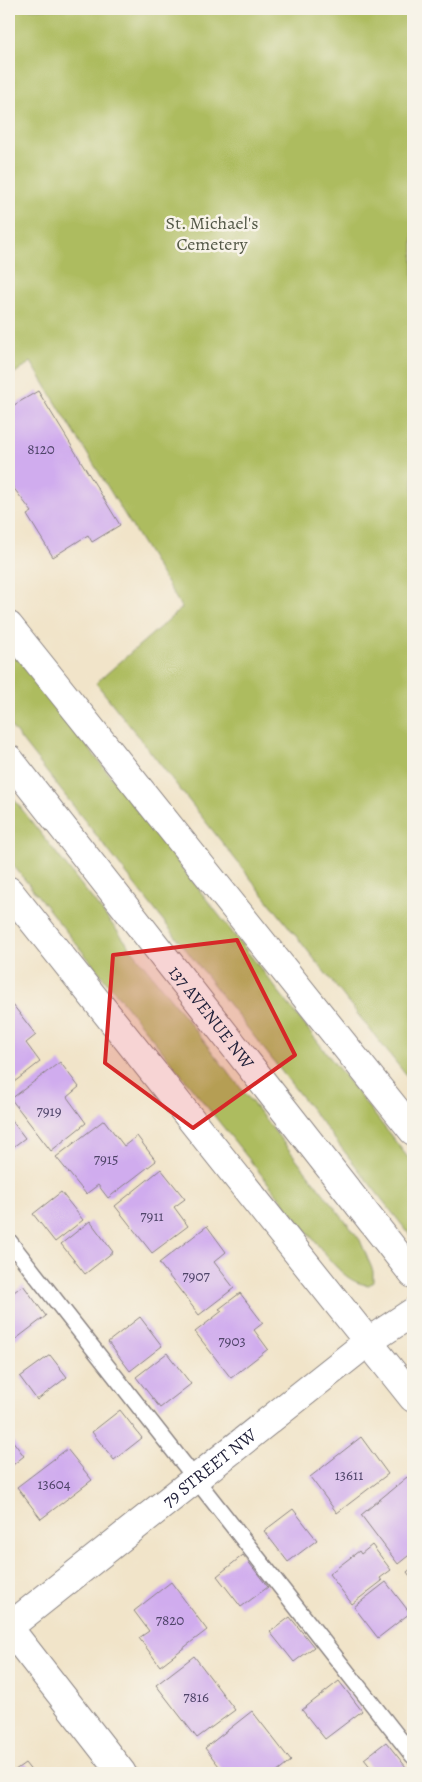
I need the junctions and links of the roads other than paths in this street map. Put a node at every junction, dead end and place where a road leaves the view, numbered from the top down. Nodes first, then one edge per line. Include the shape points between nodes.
1 (9, 626) edge
2 (9, 759) edge
3 (9, 891) edge
4 (413, 1131) edge
5 (9, 1241) edge
6 (413, 1274) edge
7 (413, 1312) edge
8 (369, 1341) junction
9 (413, 1398) edge
10 (196, 1478) junction
11 (9, 1628) edge
12 (413, 1756) edge
13 (122, 1773) edge

1 - 4 street
2 - 6 street, 137 AVENUE NW
3 - 8 street
5 - 10 lane
7 - 8 street, 79 STREET NW
8 - 9 street
8 - 10 street, 79 STREET NW
10 - 11 street, 79 STREET NW
10 - 12 lane
11 - 13 street

